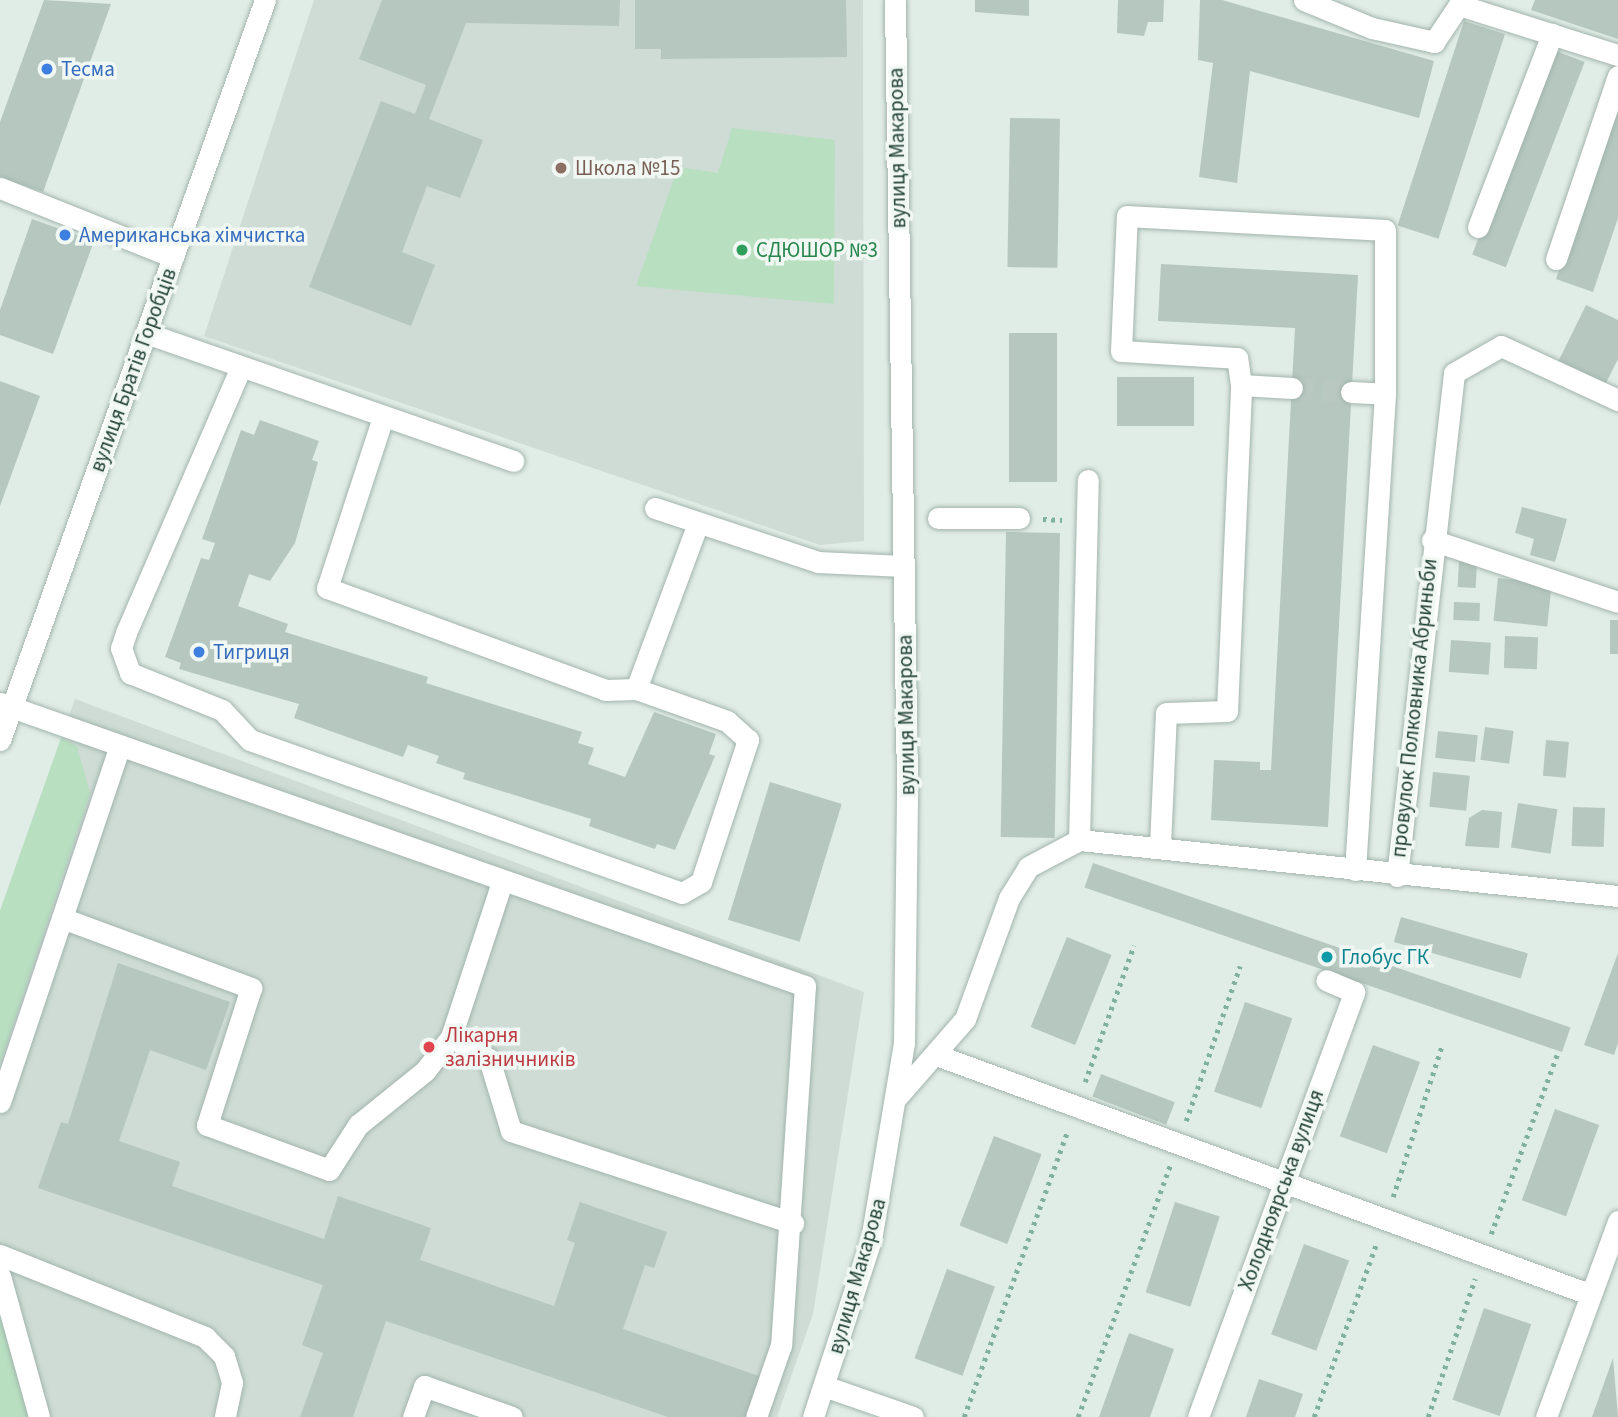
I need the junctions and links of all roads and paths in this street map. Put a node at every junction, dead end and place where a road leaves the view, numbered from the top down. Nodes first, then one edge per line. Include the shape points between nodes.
1 (265, 0) edge
2 (895, 0) edge
3 (1304, 0) edge
4 (1552, 34) junction
5 (1618, 55) edge
6 (1618, 76) edge
7 (0, 188) edge
8 (1478, 227) dead end
9 (173, 257) junction
10 (1556, 259) dead end
11 (146, 333) junction
12 (241, 367) junction
13 (1241, 385) junction
14 (1292, 388) tunnel mouth
15 (1352, 392) tunnel mouth
16 (1385, 394) junction
17 (1618, 400) edge
18 (383, 417) junction
19 (513, 461) dead end
20 (1088, 481) dead end
21 (655, 508) dead end
22 (938, 519) dead end
23 (1019, 519) joint
24 (1087, 521) junction
25 (698, 523) junction
26 (1432, 540) junction
27 (903, 566) junction
28 (1618, 602) edge
29 (636, 689) junction
30 (7, 705) edge
31 (0, 740) edge
32 (120, 746) junction
33 (1079, 839) junction
34 (1160, 845) junction
35 (1355, 870) junction
36 (1397, 876) junction
37 (502, 882) junction
38 (1618, 896) edge
39 (62, 918) junction
40 (1134, 945) dead end
41 (1240, 967) dead end
42 (1326, 980) dead end
43 (451, 1037) junction
44 (939, 1056) junction
45 (897, 1097) junction
46 (0, 1102) edge
47 (1077, 1107) junction
48 (1177, 1144) junction
49 (1283, 1183) junction
50 (1618, 1221) edge
51 (793, 1223) junction
52 (0, 1255) edge
53 (0, 1276) edge
54 (1589, 1294) junction
55 (824, 1386) junction
56 (39, 1417) edge
57 (225, 1417) edge
58 (413, 1417) edge
59 (512, 1417) edge
60 (756, 1417) edge
61 (813, 1417) edge
62 (913, 1417) edge
63 (964, 1417) edge
64 (1078, 1417) edge
65 (1198, 1417) edge
66 (1546, 1417) edge

1 - 9 street, вулиця Братів Горобців
2 - 27 street, вулиця Макарова
3 - 4 street via 1372,28 1434,42 1459,5
4 - 5 street
4 - 8 street
6 - 10 street
7 - 9 street
9 - 11 street, вулиця Братів Горобців
11 - 12 street
11 - 30 street, вулиця Братів Горобців
12 - 18 street
12 - 29 street via 126,633 121,648 130,673 222,710 250,740 682,893 701,883 748,740 727,722
13 - 14 street
13 - 16 street via 1237,358 1121,351 1127,216 1385,230
13 - 34 street via 1227,711 1166,713
15 - 16 street
16 - 35 street
17 - 26 street, провулок Полковника Абриньби via 1501,346 1454,373
18 - 19 street
18 - 29 street via 327,574 327,588 605,690
20 - 24 street
21 - 25 street
22 - 23 street
23 - 24 path
24 - 33 street
25 - 27 street via 818,562
25 - 29 street
26 - 28 street, провулок Полковника Абриньби
26 - 36 street, провулок Полковника Абриньби
27 - 45 street, вулиця Макарова via 908,978
30 - 31 street, вулиця Братів Горобців
30 - 32 street
32 - 37 street
32 - 39 street
33 - 34 street, провулок Полковника Абриньби
33 - 44 street via 1028,867 1017,883 965,1019
34 - 35 street, провулок Полковника Абриньби
35 - 36 street, провулок Полковника Абриньби
36 - 38 street, провулок Полковника Абриньби
37 - 43 street
37 - 51 street via 805,986
39 - 43 street via 251,988 207,1125 328,1170 358,1125 425,1071
39 - 46 street
40 - 47 path
41 - 48 path
42 - 49 street, Холодноярська вулиця via 1354,992
43 - 51 street via 489,1059 510,1131
44 - 45 street
44 - 47 street
45 - 55 street, вулиця Макарова via 869,1249
47 - 48 street
47 - 63 path
48 - 49 street
48 - 64 path
49 - 54 street
49 - 65 street, Холодноярська вулиця
50 - 54 street
51 - 60 street via 781,1345
52 - 57 street via 205,1337 224,1356 232,1383
53 - 56 street
54 - 66 street
55 - 61 street, вулиця Макарова
55 - 62 street
58 - 59 street via 424,1386

